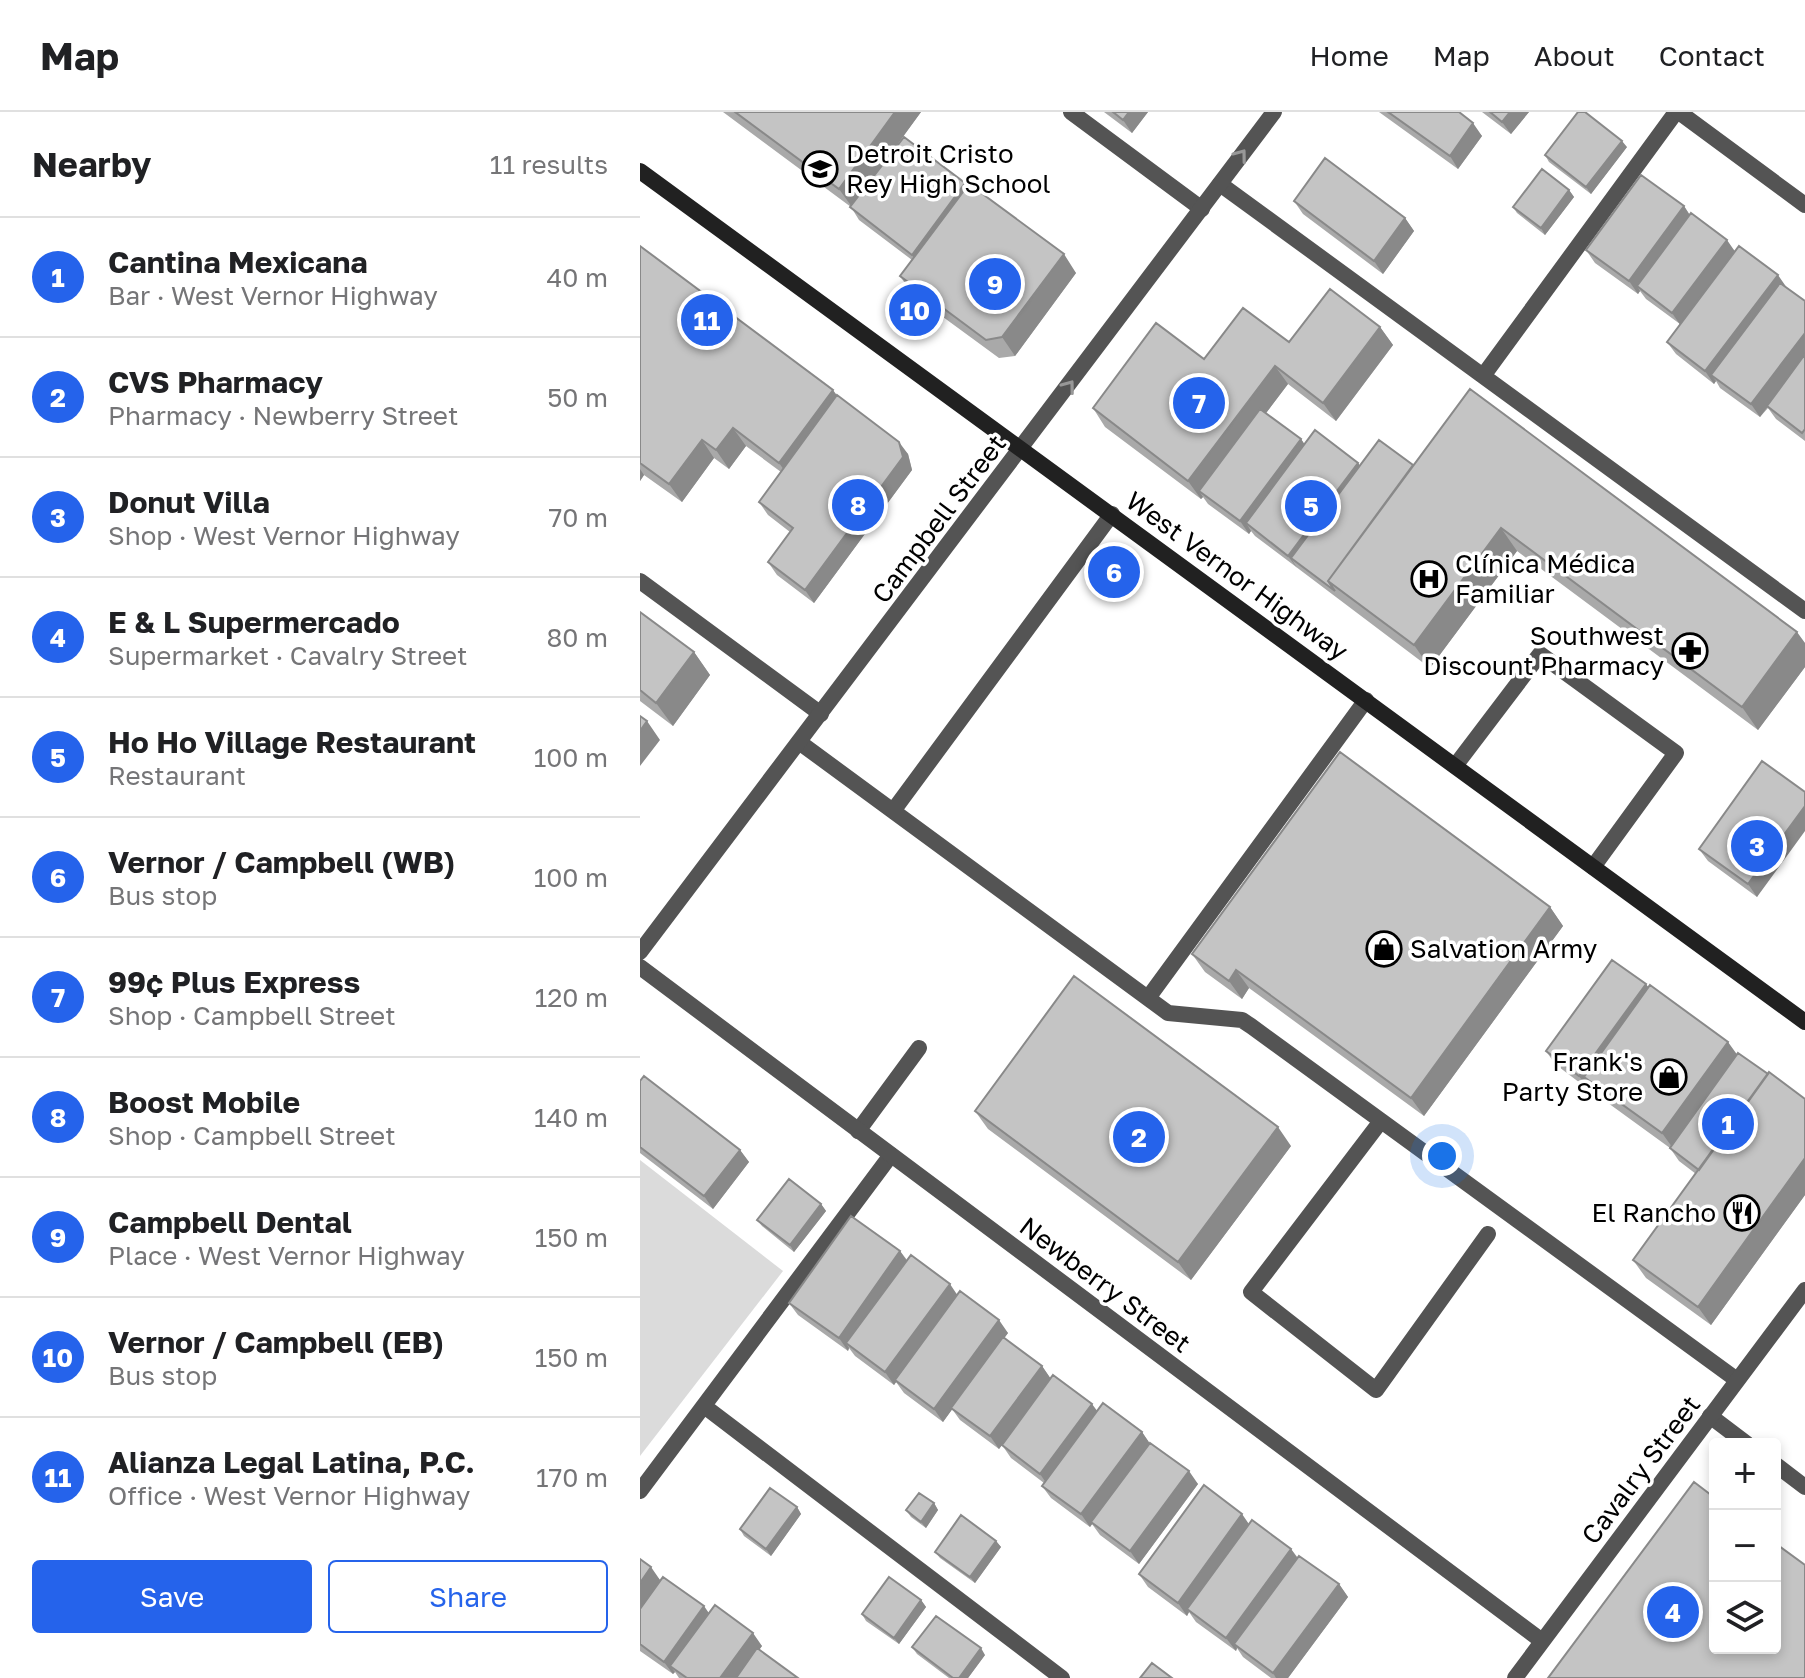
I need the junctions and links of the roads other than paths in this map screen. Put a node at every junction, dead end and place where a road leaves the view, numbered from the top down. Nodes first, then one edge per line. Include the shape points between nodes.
1 (1071, 112) edge
2 (1274, 112) edge
3 (1677, 112) edge
4 (640, 171) edge
5 (1220, 184) junction
6 (1805, 205) edge
7 (1202, 209) junction
8 (1483, 376) junction
9 (1022, 449) junction
10 (1112, 514) junction
11 (640, 581) edge
12 (1805, 611) edge
13 (1366, 700) junction
14 (821, 714) junction
15 (799, 742) junction
16 (1455, 766) junction
17 (893, 811) junction
18 (1593, 867) junction
19 (640, 952) edge
20 (640, 967) edge
21 (1148, 998) junction
22 (1805, 1022) edge
23 (919, 1048) dead end
24 (1381, 1121) junction
25 (858, 1131) junction
26 (891, 1155) junction
27 (1488, 1234) dead end
28 (1805, 1290) edge
29 (1737, 1380) junction
30 (704, 1406) junction
31 (1710, 1416) junction
32 (1739, 1438) edge
33 (1781, 1469) edge
34 (1805, 1487) edge
35 (640, 1491) edge
36 (1542, 1641) junction
37 (1062, 1678) edge
38 (1515, 1678) edge

1 - 7 street
5 -> 2 street, Campbell Street
3 - 6 street
3 - 8 street
4 - 9 street, West Vernor Highway
5 - 7 street, Campbell Street
5 - 8 street
9 -> 7 street, Campbell Street
8 - 12 street
9 - 10 street, West Vernor Highway
9 - 14 street, Campbell Street
10 - 13 street, West Vernor Highway
10 - 17 street
11 - 14 street
13 - 16 street, West Vernor Highway
13 - 21 street
14 - 15 street, Campbell Street
15 - 17 street
15 - 19 street, Campbell Street
16 - 18 street, West Vernor Highway
16 - 18 street via 1540,654 1664,744 1676,753
17 - 21 street
18 - 22 street, West Vernor Highway
20 - 25 street, Newberry Street
21 - 24 street via 1168,1013 1242,1020
23 - 25 street
24 - 27 street via 1251,1292 1376,1390
24 - 29 street
25 - 26 street, Newberry Street
26 - 30 street
26 - 36 street, Newberry Street
28 - 29 street, Cavalry Street
29 - 31 street, Cavalry Street
30 - 35 street
30 - 37 street
31 - 32 street
31 - 36 street, Cavalry Street
33 - 34 street
36 - 38 street, Cavalry Street

